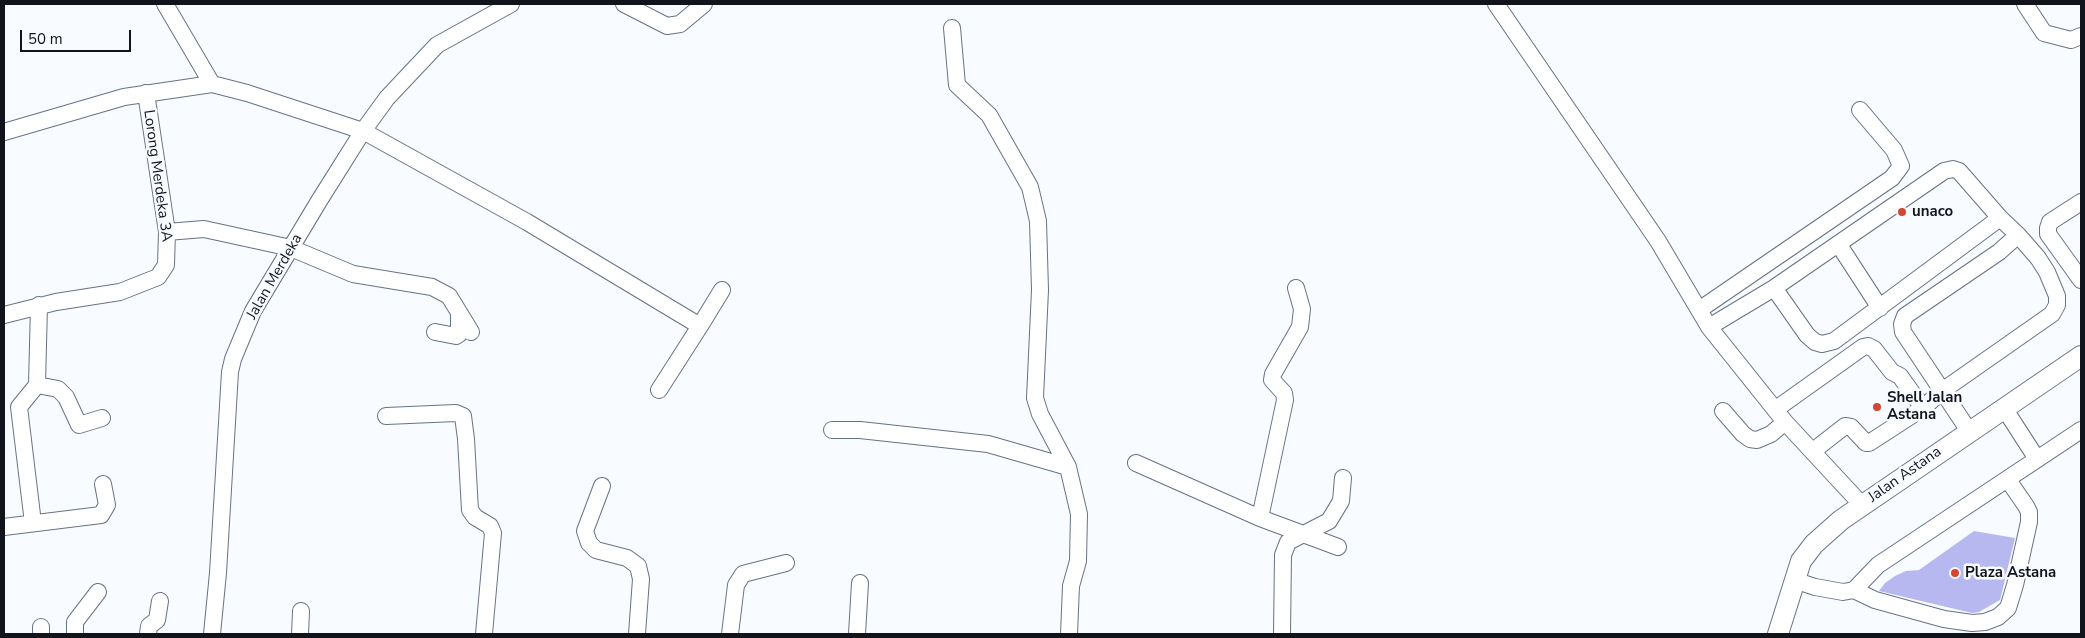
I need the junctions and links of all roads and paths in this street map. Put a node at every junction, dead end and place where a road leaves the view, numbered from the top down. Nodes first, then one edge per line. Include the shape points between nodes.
1 (165, 4) edge
2 (511, 4) edge
3 (624, 4) edge
4 (704, 4) edge
5 (1496, 4) edge
6 (2025, 4) edge
7 (952, 28) dead end
8 (2081, 36) edge
9 (212, 84) junction
10 (146, 92) junction
11 (1860, 110) dead end
12 (363, 131) junction
13 (4, 132) edge
14 (2081, 202) edge
15 (2000, 218) junction
16 (166, 232) junction
17 (2018, 235) junction
18 (1839, 244) junction
19 (291, 248) junction
20 (2081, 278) edge
21 (1296, 288) dead end
22 (1774, 288) junction
23 (722, 290) dead end
24 (39, 305) junction
25 (1880, 308) junction
26 (1699, 310) junction
27 (4, 315) edge
28 (459, 315) junction
29 (700, 326) junction
30 (1709, 327) junction
31 (435, 332) dead end
32 (471, 332) dead end
33 (2081, 357) edge
34 (37, 385) junction
35 (659, 390) dead end
36 (1942, 391) junction
37 (1923, 408) junction
38 (2004, 408) junction
39 (1722, 411) dead end
40 (1780, 415) junction
41 (386, 416) dead end
42 (12, 417) edge
43 (102, 418) dead end
44 (832, 430) dead end
45 (2081, 430) edge
46 (1969, 431) junction
47 (1813, 451) junction
48 (2037, 459) junction
49 (1136, 462) dead end
50 (1068, 467) junction
51 (1343, 478) dead end
52 (2008, 480) junction
53 (103, 484) dead end
54 (602, 486) dead end
55 (1862, 505) junction
56 (1260, 518) junction
57 (33, 523) junction
58 (4, 527) edge
59 (1301, 534) junction
60 (1338, 547) dead end
61 (786, 563) dead end
62 (1794, 580) junction
63 (860, 583) dead end
64 (1854, 590) junction
65 (98, 592) dead end
66 (160, 601) dead end
67 (301, 611) dead end
68 (74, 634) edge
69 (148, 634) edge
70 (212, 634) edge
71 (300, 634) edge
72 (484, 634) edge
73 (637, 634) edge
74 (730, 634) edge
75 (858, 634) edge
76 (1069, 634) edge
77 (1282, 634) edge
78 (1778, 634) edge

1 - 9 street
2 - 12 street, Jalan Merdeka via 437,45 387,98
3 - 4 street via 668,26 680,24
5 - 26 street via 1658,242
6 - 8 street via 2044,33 2071,40
7 - 50 street via 956,84 988,115 1030,187 1038,221 1040,280 1035,398
9 - 10 street
9 - 12 street
10 - 13 street
10 - 16 street, Lorong Merdeka 3A
11 - 26 street via 1894,150 1901,166 1892,178
12 - 19 street, Jalan Merdeka
12 - 29 street via 527,222
14 - 20 street via 2050,222 2048,234
15 - 17 street
15 - 18 street via 1960,171 1953,169 1944,171
15 - 25 street
16 - 19 street via 204,229
16 - 24 street, Lorong Merdeka 3A via 166,265 158,277 120,292
17 - 36 street via 2047,272 2057,296 2057,305 2052,314
17 - 36 street via 1999,252 1905,316 1902,332
18 - 22 street
18 - 25 street
19 - 28 street via 353,274 432,287 448,296
19 - 70 street, Jalan Merdeka via 252,311 233,359
21 - 56 street via 1302,309 1300,326 1273,374 1272,380 1284,393 1285,400
22 - 25 street via 1807,335 1822,344 1834,342
22 - 30 street
23 - 29 street
24 - 27 street, Lorong Merdeka 3A
24 - 34 street
26 - 30 street
28 - 31 street via 459,334
28 - 32 street
29 - 35 street
30 - 40 street
33 - 38 main road, Jalan Astana
34 - 42 street
34 - 43 street via 58,389 66,397 79,425
36 - 37 street
36 - 46 street
37 - 40 street via 1900,376 1892,372 1868,346
37 - 47 street via 1870,443 1866,443 1851,427 1845,426
38 - 46 main road, Jalan Astana
38 - 48 street
39 - 40 street via 1750,439 1757,440 1771,434
40 - 47 street
41 - 72 street via 456,413 463,416 470,510 490,526 492,533
42 - 57 street
44 - 50 street via 860,430 988,444
45 - 48 street
46 - 55 main road, Jalan Astana
47 - 55 street
48 - 52 street
49 - 56 street
50 - 76 street via 1080,514
51 - 59 street via 1341,502 1329,521
52 - 64 street via 1878,565
52 - 64 street via 2026,506 2029,522 2008,608 1998,617 1972,623 1944,619 1875,600
53 - 57 street via 106,505 101,515
54 - 73 street via 585,531 589,544 596,550 627,558 638,566 641,579
55 - 62 main road, Jalan Astana via 1814,544 1801,561
56 - 59 street
57 - 58 street
59 - 60 street
59 - 77 street via 1288,542 1283,556
61 - 74 street via 743,574 736,585
62 - 64 street via 1843,592
62 - 78 main road, Jalan Astana
63 - 75 street
65 - 68 street via 75,622
66 - 69 street via 157,620 149,626
67 - 71 street

